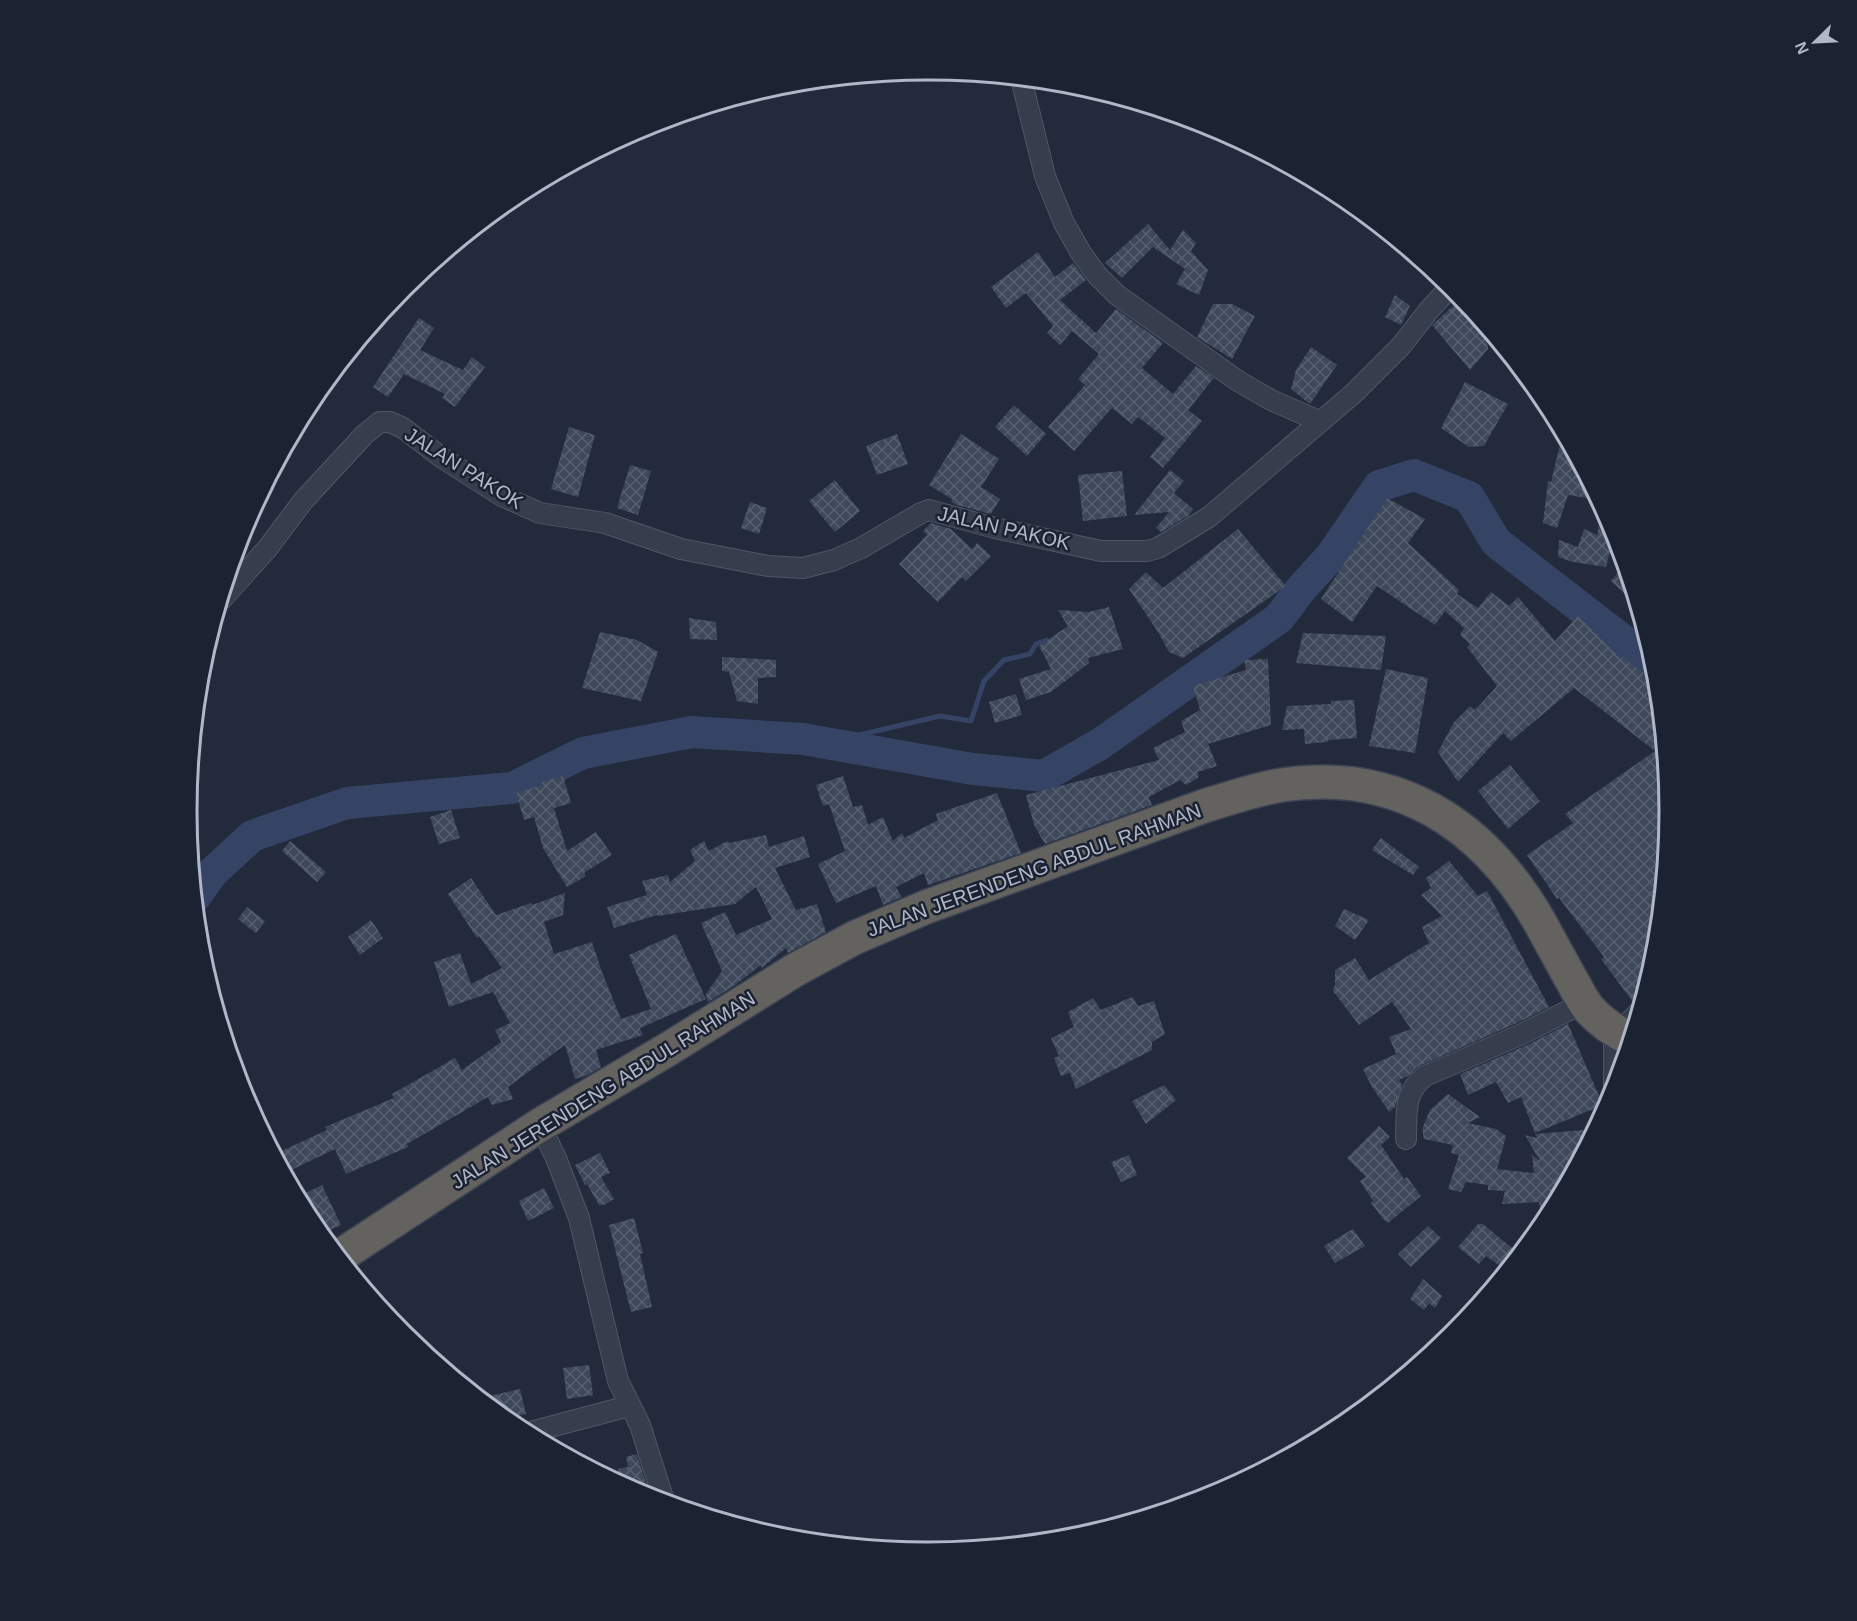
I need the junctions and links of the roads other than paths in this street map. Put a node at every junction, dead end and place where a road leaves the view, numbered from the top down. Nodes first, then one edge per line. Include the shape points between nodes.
1 (1023, 86) edge
2 (1445, 294) edge
3 (1319, 421) junction
4 (232, 587) edge
5 (1584, 1002) junction
6 (1625, 1028) edge
7 (540, 1125) junction
8 (1406, 1139) dead end
9 (346, 1252) edge
10 (629, 1406) junction
11 (540, 1430) edge
12 (661, 1490) edge

1 - 3 street via 1045,176 1064,223 1098,275 1117,295 1238,381
2 - 3 street, JALAN PAKOK via 1401,346
3 - 4 street, JALAN PAKOK via 1209,516 1158,549 1101,551 925,511 861,548 802,568 768,566 681,549 612,525 555,517 522,507 441,457 403,428 385,421 365,434 335,466
5 - 6 highway, JALAN JERENDENG ABDUL RAHMAN via 1599,1018
5 - 7 highway, JALAN JERENDENG ABDUL RAHMAN via 1510,876 1472,836 1445,816 1400,795 1358,785 1283,785 1207,806 869,930 795,970
5 - 8 street via 1425,1076 1409,1094
7 - 9 highway, JALAN JERENDENG ABDUL RAHMAN
7 - 10 street via 579,1218 615,1371
10 - 11 street
10 - 12 street via 640,1425

